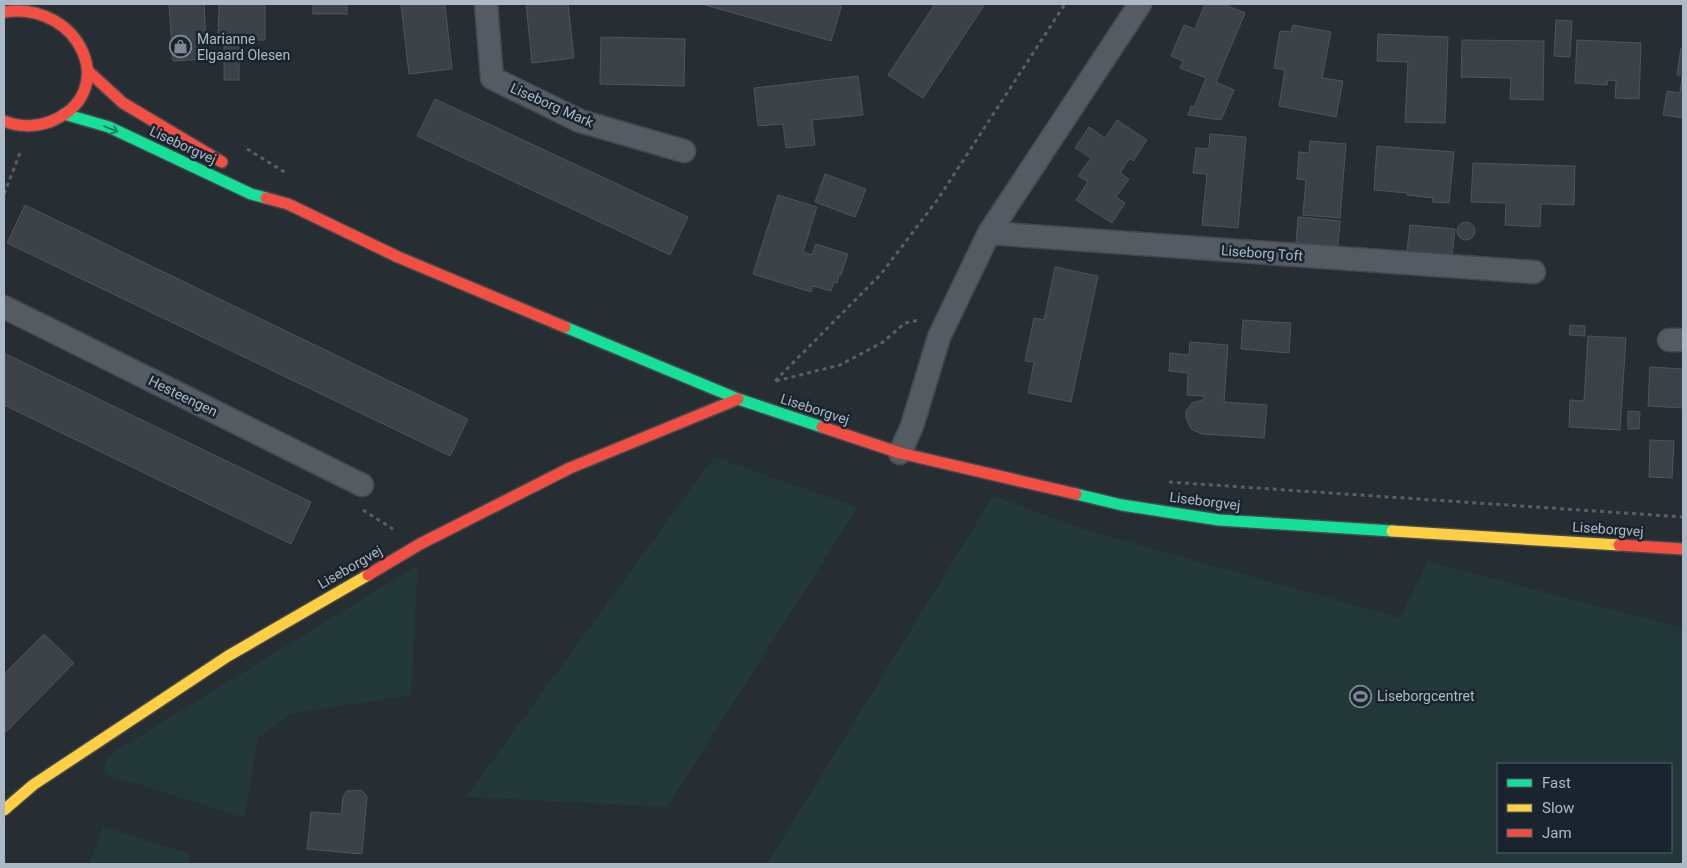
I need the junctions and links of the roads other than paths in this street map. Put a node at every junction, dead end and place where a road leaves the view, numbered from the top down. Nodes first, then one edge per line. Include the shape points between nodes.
1 (486, 4) edge
2 (1140, 4) edge
3 (58, 8) edge
4 (4, 12) edge
5 (88, 71) junction
6 (64, 114) junction
7 (5, 125) edge
8 (684, 151) dead end
9 (232, 168) dead end
10 (265, 187) dead end
11 (288, 204) junction
12 (989, 233) junction
13 (1534, 272) dead end
14 (4, 306) edge
15 (738, 399) junction
16 (900, 453) junction
17 (362, 485) road end
18 (1683, 549) edge
19 (4, 810) edge

1 - 8 street, Liseborg Mark via 492,78 580,121
2 - 12 street
3 - 4 street via 16,7
3 - 5 street via 81,37 87,53
5 - 6 street via 76,102
5 - 9 street, Liseborgvej via 123,103
6 - 7 street via 47,123
6 -> 11 street, Liseborgvej via 109,128 251,194
10 - 11 street, Liseborgvej
11 - 15 street, Liseborgvej via 398,257
12 - 13 street, Liseborg Toft
12 - 16 street via 939,337 912,426
14 - 17 street, Hesteengen
15 - 16 street, Liseborgvej
15 - 19 street, Liseborgvej via 570,468 420,544 228,656 34,785
16 - 18 street, Liseborgvej via 1122,505 1219,520

